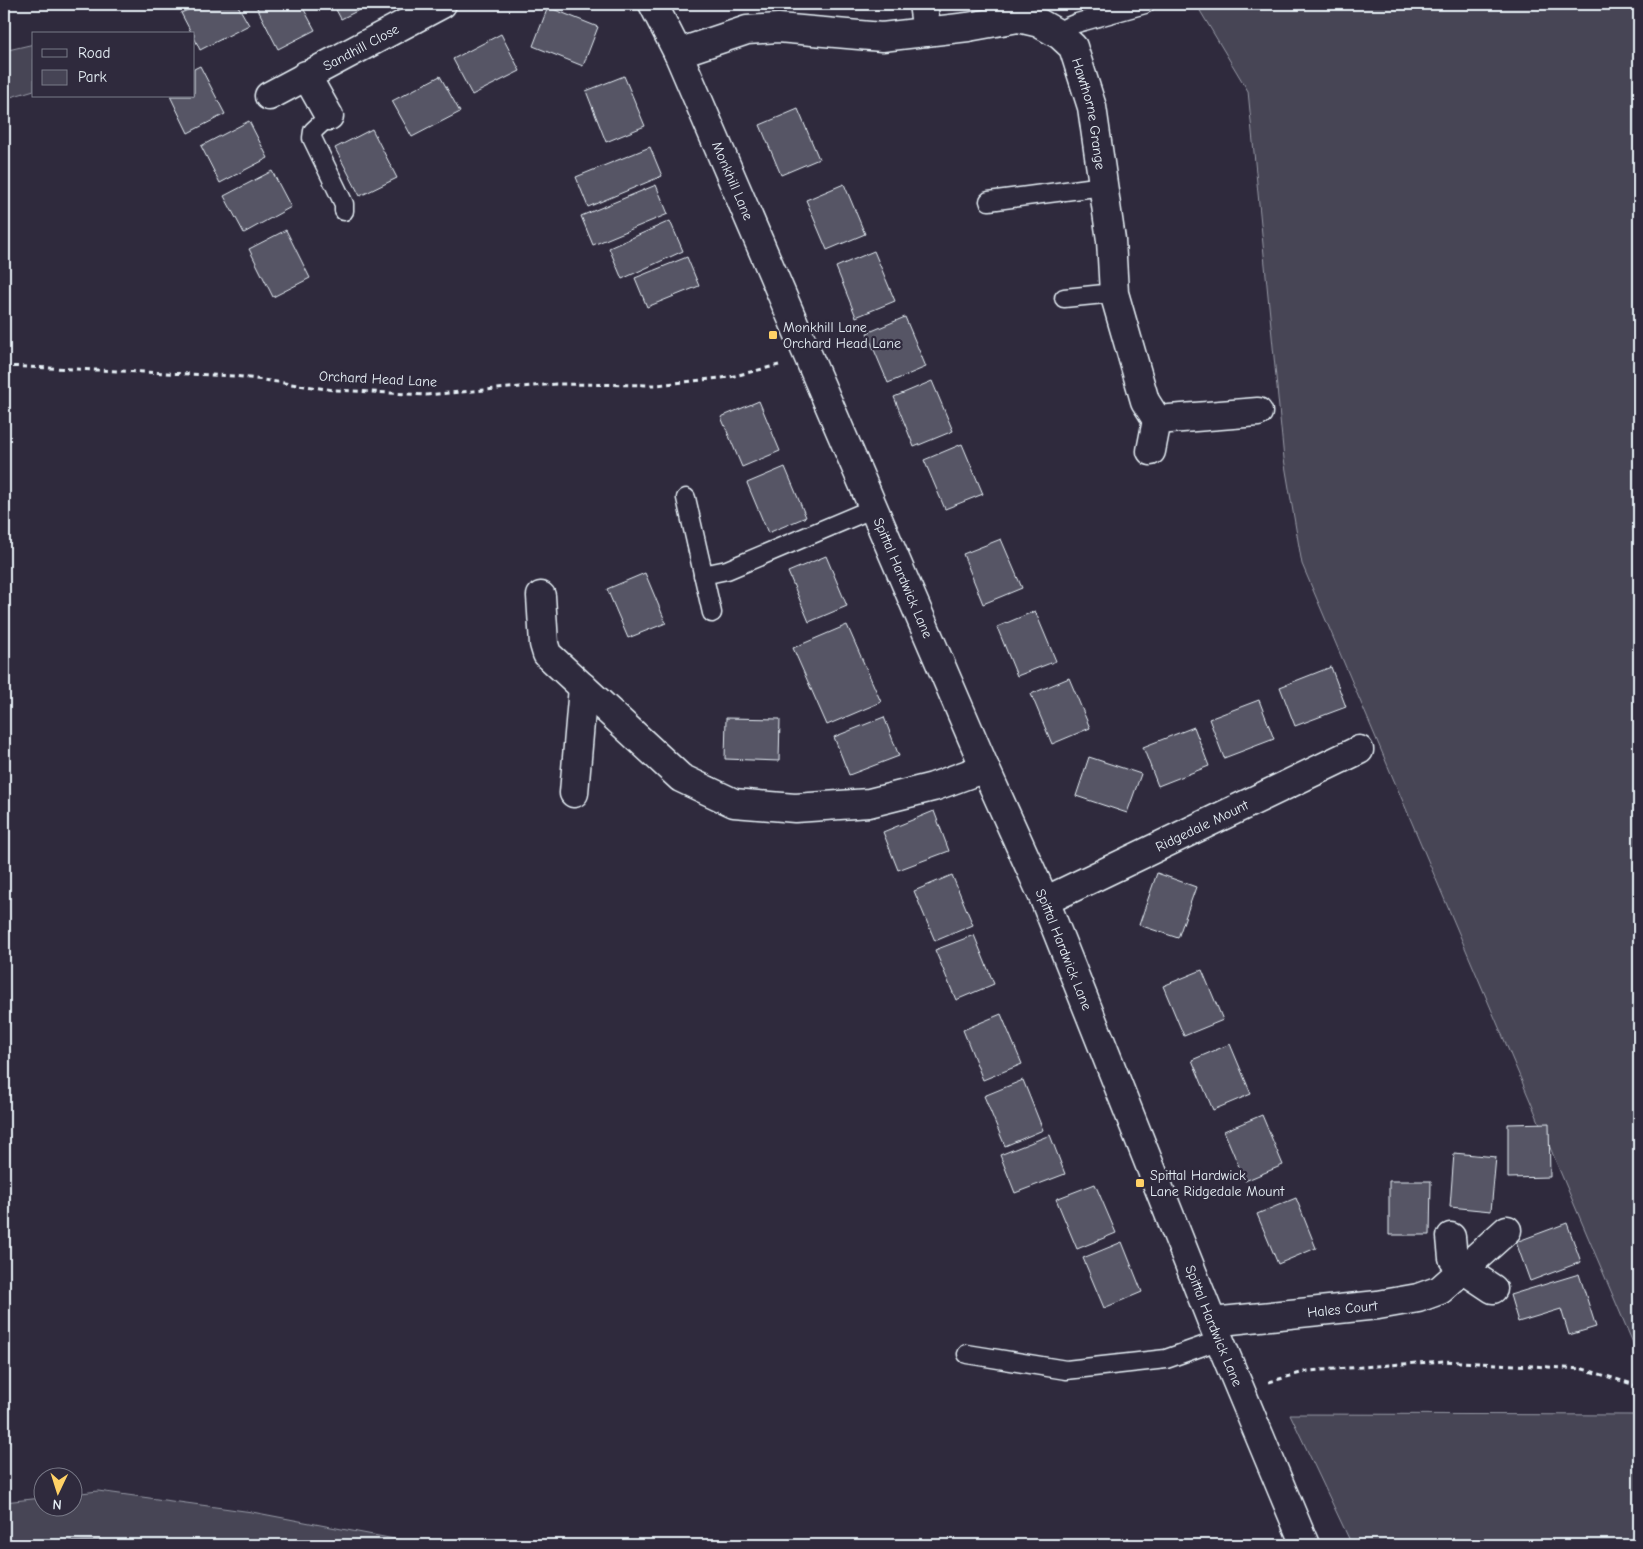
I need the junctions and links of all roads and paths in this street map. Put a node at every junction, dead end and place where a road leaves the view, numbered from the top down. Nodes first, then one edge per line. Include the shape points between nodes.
1 (442, 4) edge
2 (653, 4) edge
3 (923, 4) edge
4 (1145, 4) edge
5 (928, 32) junction
6 (1060, 35) junction
7 (678, 53) junction
8 (306, 75) junction
9 (269, 96) dead end
10 (329, 116) joint
11 (1103, 186) junction
12 (990, 201) dead end
13 (344, 211) dead end
14 (1114, 293) junction
15 (1064, 298) dead end
16 (809, 358) junction
17 (4, 366) edge
18 (1258, 412) dead end
19 (1158, 420) junction
20 (1151, 451) dead end
21 (686, 498) dead end
22 (874, 508) junction
23 (703, 575) junction
24 (541, 596) dead end
25 (712, 613) dead end
26 (583, 687) junction
27 (1359, 750) dead end
28 (985, 768) junction
29 (574, 793) dead end
30 (1044, 901) junction
31 (1507, 1230) dead end
32 (1451, 1237) dead end
33 (1463, 1269) junction
34 (1493, 1289) dead end
35 (1216, 1331) junction
36 (967, 1354) dead end
37 (1639, 1386) edge
38 (1242, 1390) junction
39 (1305, 1545) edge

1 - 8 street, Sandhill Close
2 - 7 street, Monkhill Lane
3 - 5 street
4 - 6 lane via 1077,24
5 - 6 street, Hawthorne Grange via 1018,18 1038,23
5 - 7 street, Hawthorne Grange via 882,37 778,28 747,30
6 - 11 street, Hawthorne Grange via 1073,47 1092,107
7 - 16 street, Monkhill Lane
8 - 9 street, Sandhill Close
8 - 10 street, Sandhill Close
10 - 13 lane via 313,130 312,138 344,204
11 - 12 lane
11 - 14 street, Hawthorne Grange
14 - 15 lane
14 - 19 street, Hawthorne Grange via 1145,401
16 - 17 path, Orchard Head Lane via 730,377 656,385 556,384 426,396 334,390 235,376
16 - 22 street, Spittal Hardwick Lane
18 - 19 street
19 - 20 street
21 - 23 lane
22 - 23 lane via 727,570
22 - 28 street, Spittal Hardwick Lane
23 - 25 lane
24 - 26 street via 547,654
26 - 28 street via 681,778 734,803 795,808 869,803 933,787
26 - 29 street
27 - 30 street, Ridgedale Mount
28 - 30 street, Spittal Hardwick Lane
30 - 35 street, Spittal Hardwick Lane
31 - 33 street, Hales Court
32 - 33 street via 1453,1258
33 - 34 street
33 - 35 street, Hales Court via 1440,1290 1418,1298
35 - 36 lane via 1166,1359 1066,1370
35 - 38 street, Spittal Hardwick Lane
37 - 38 path via 1582,1370 1444,1361 1308,1371
38 - 39 street, Spittal Hardwick Lane

